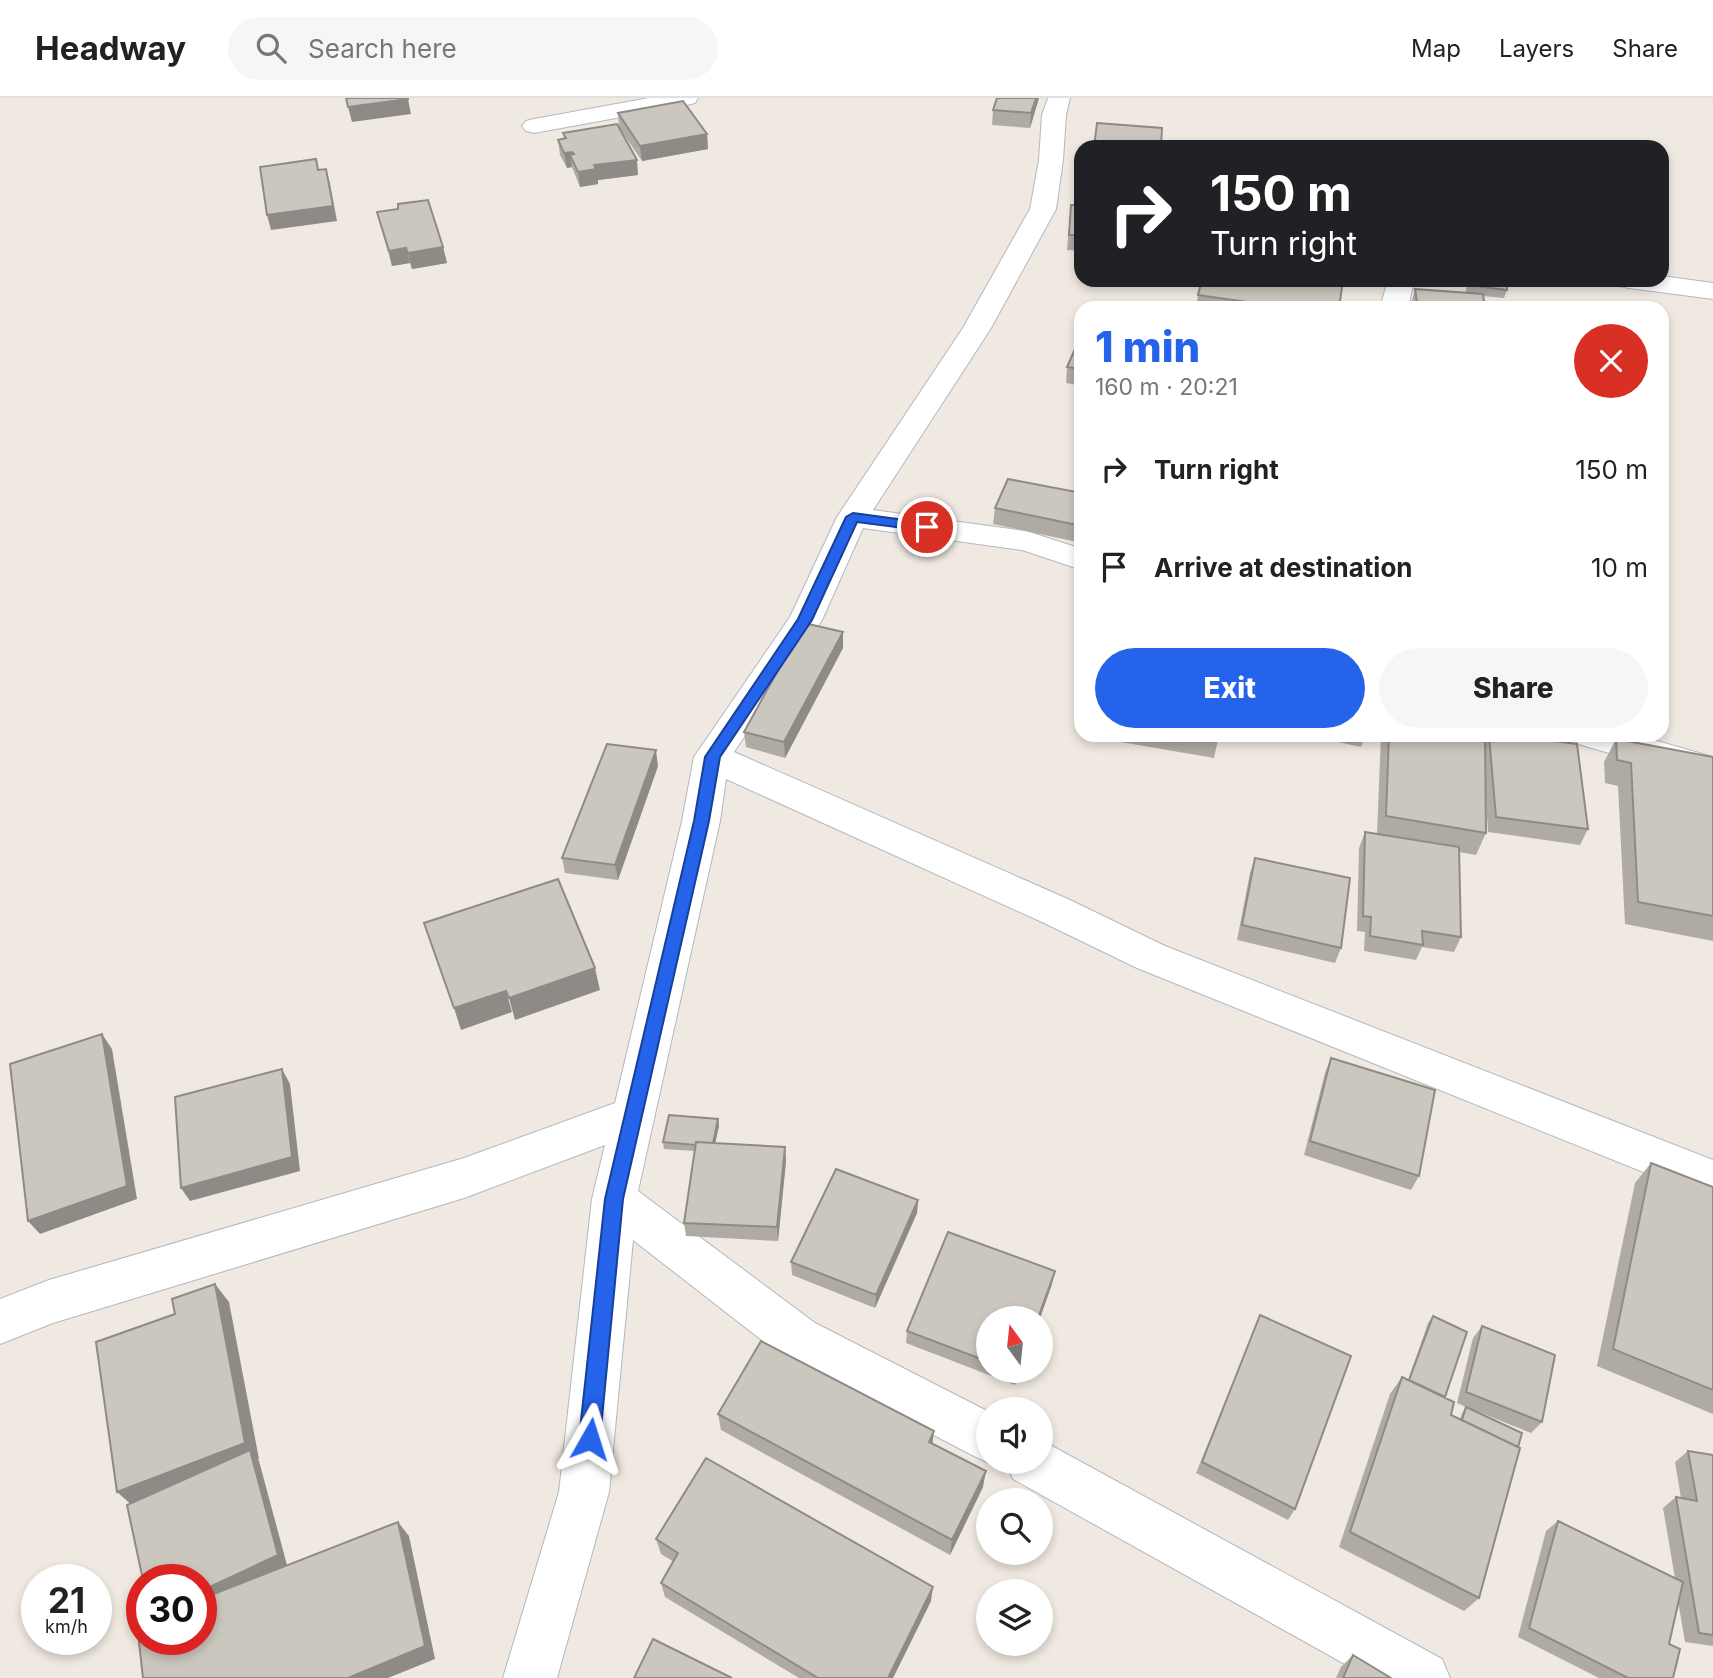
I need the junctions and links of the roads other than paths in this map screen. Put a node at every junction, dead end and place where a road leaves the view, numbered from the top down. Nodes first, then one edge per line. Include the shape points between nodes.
1 (687, 98) edge
2 (1059, 98) edge
3 (534, 126) dead end
4 (1669, 285) edge
5 (1713, 290) edge
6 (853, 517) junction
7 (1074, 557) edge
8 (1616, 742) edge
9 (712, 757) junction
10 (1713, 769) edge
11 (634, 1115) junction
12 (1713, 1180) edge
13 (614, 1199) junction
14 (0, 1322) edge
15 (976, 1431) edge
16 (1053, 1473) edge
17 (530, 1678) edge
18 (1423, 1678) edge

1 - 3 street
2 - 6 street via 1051,160 1056,210
4 - 5 street
6 - 7 street via 1026,541
6 - 9 street via 805,620
8 - 10 street
9 - 11 street
9 - 12 street via 1151,957
11 - 13 street
11 - 14 street via 464,1178 49,1302
13 - 15 street via 798,1339
13 - 17 street via 584,1492
16 - 18 street

